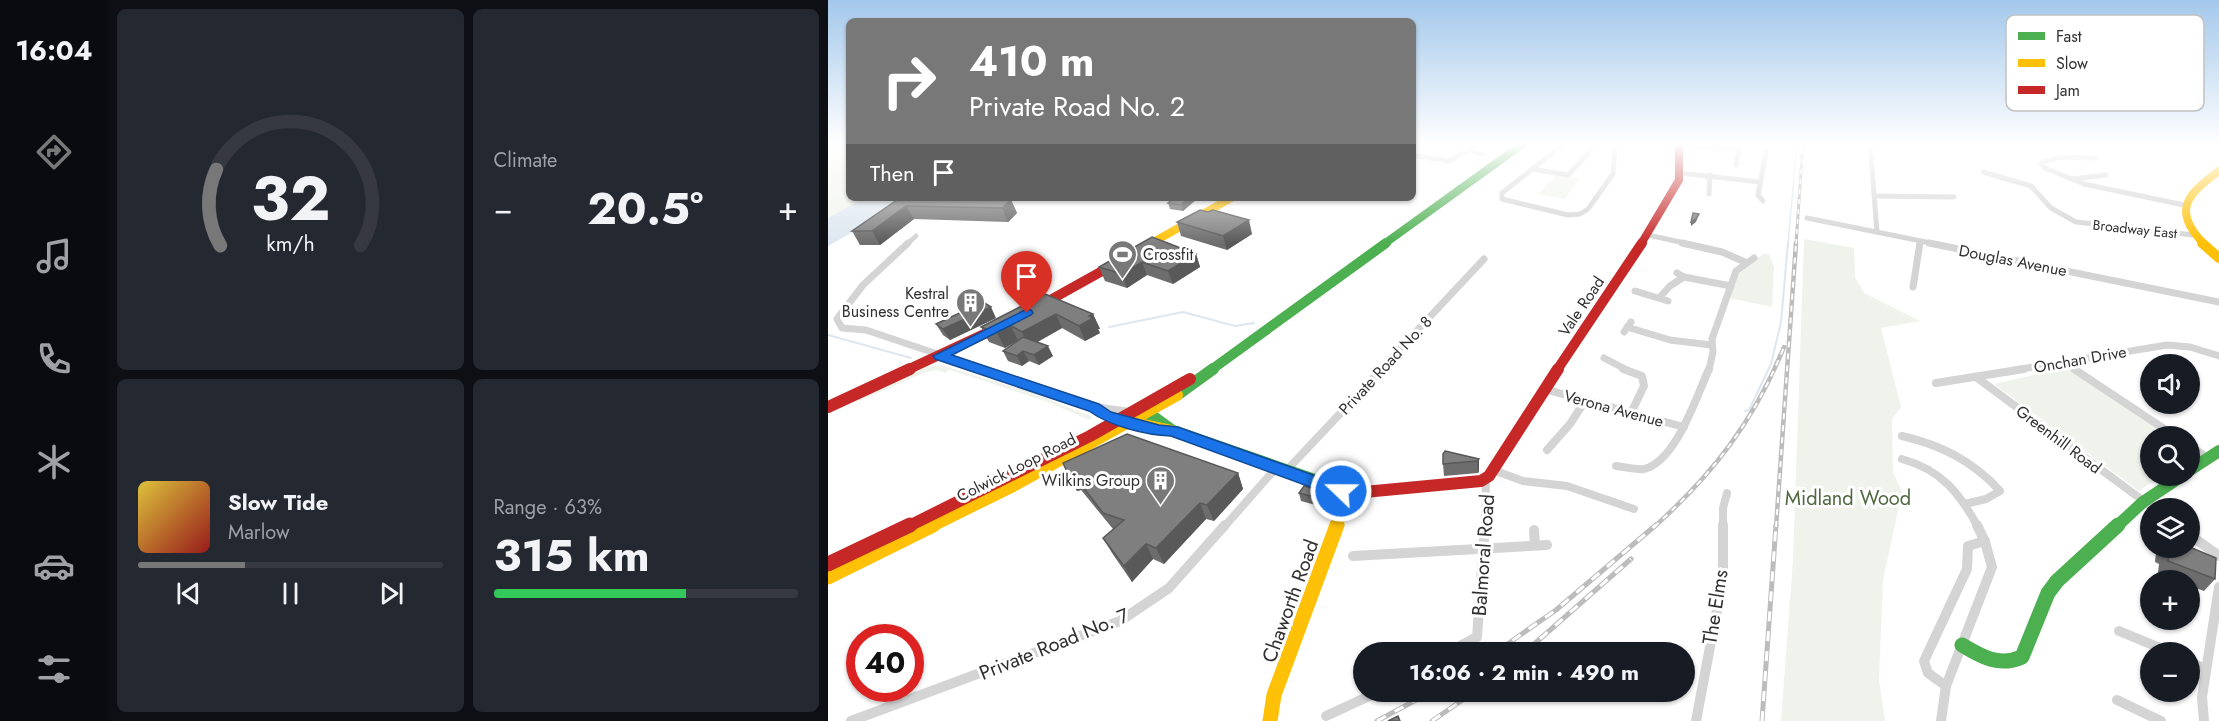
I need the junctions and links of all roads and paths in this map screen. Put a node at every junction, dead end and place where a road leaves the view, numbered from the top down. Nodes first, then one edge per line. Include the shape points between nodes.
1 (1710, 176) edge
2 (1477, 177) edge
3 (1522, 177) edge
4 (1611, 177) edge
5 (1679, 177) edge
6 (1715, 177) edge
7 (1762, 177) edge
8 (1873, 177) edge
9 (1999, 177) edge
10 (2064, 177) edge
11 (2095, 177) edge
12 (2214, 177) edge
13 (2072, 180) junction
14 (1761, 182) junction
15 (1709, 194) dead end
16 (1875, 196) junction
17 (1954, 197) dead end
18 (1226, 201) edge
19 (1763, 201) dead end
20 (2184, 205) junction
21 (1807, 218) dead end
22 (1877, 232) junction
23 (1648, 235) junction
24 (2194, 235) junction
25 (916, 236) dead end
26 (1920, 242) junction
27 (1755, 258) dead end
28 (2219, 258) edge
29 (1484, 259) dead end
30 (1745, 262) junction
31 (1731, 286) junction
32 (1913, 287) dead end
33 (1635, 291) dead end
34 (1660, 297) junction
35 (1668, 301) dead end
36 (2219, 302) edge
37 (1036, 308) edge
38 (1008, 322) edge
39 (1627, 327) dead end
40 (1711, 345) junction
41 (940, 356) junction
42 (2219, 356) edge
43 (1605, 362) dead end
44 (2064, 362) junction
45 (1210, 369) junction
46 (1976, 377) junction
47 (1936, 383) dead end
48 (1544, 389) junction
49 (1585, 401) junction
50 (828, 407) edge
51 (1094, 407) junction
52 (1631, 412) junction
53 (1146, 414) junction
54 (1131, 417) junction
55 (1119, 419) junction
56 (2160, 426) edge
57 (1684, 427) junction
58 (1173, 431) junction
59 (1902, 436) dead end
60 (1546, 450) dead end
61 (2219, 451) edge
62 (2200, 453) edge
63 (2208, 458) junction
64 (1902, 459) dead end
65 (2200, 463) edge
66 (1616, 466) dead end
67 (1281, 470) junction
68 (1489, 474) junction
69 (2170, 486) edge
70 (1727, 493) dead end
71 (1343, 494) junction
72 (2156, 498) edge
73 (2140, 499) edge
74 (1965, 504) junction
75 (975, 506) junction
76 (1634, 509) dead end
77 (2140, 512) edge
78 (1534, 530) dead end
79 (1985, 541) junction
80 (2200, 542) edge
81 (1535, 545) junction
82 (1547, 545) dead end
83 (1485, 548) junction
84 (1353, 556) dead end
85 (2219, 556) edge
86 (828, 564) edge
87 (828, 572) edge
88 (828, 577) edge
89 (2219, 587) edge
90 (2217, 608) edge
91 (2119, 630) dead end
92 (1468, 642) edge
93 (2153, 642) edge
94 (1962, 645) junction
95 (2214, 654) edge
96 (2200, 667) edge
97 (2205, 669) junction
98 (1946, 686) junction
99 (2117, 700) dead end
100 (1356, 702) edge
101 (1326, 716) dead end
102 (2205, 720) edge
103 (851, 721) edge
104 (1270, 721) edge
105 (1695, 721) edge
106 (1941, 721) edge
107 (2162, 721) edge

1 - 15 street
2 - 45 street, Colwick Loop Road
3 - 4 street via 1502,193 1502,199 1568,215 1588,209
5 - 23 street, Vale Road
6 - 14 street
7 - 14 street
8 - 16 street
9 - 24 street, Broadway East via 2031,186 2050,208 2076,222
10 - 13 street
11 - 13 street
12 - 20 street via 2194,189
13 - 20 street
14 - 19 street via 1758,195
16 - 17 street
16 - 22 street
18 - 37 street
20 - 24 street via 2185,218
21 - 22 street, Douglas Avenue
22 - 26 street, Douglas Avenue
23 - 30 street via 1722,252
23 - 48 street, Vale Road
24 - 28 street
25 - 41 street via 865,282 837,319 842,328 866,330
26 - 32 street
26 - 36 street, Douglas Avenue
27 - 30 street
29 - 67 street, Private Road No. 8
30 - 31 street via 1736,271
31 - 34 street via 1680,275
31 - 40 street
33 - 34 street
34 - 35 street
38 - 41 street
39 - 40 street via 1670,340
40 - 57 street via 1710,367
41 - 50 street
41 - 51 street
42 - 44 street, Onchan Drive via 2167,345
43 - 52 street via 1642,376 1644,386
44 - 46 street, Onchan Drive
44 - 56 street
45 - 53 street, Colwick Loop Road
45 - 54 street, Colwick Loop Road
46 - 47 street, Onchan Drive
46 - 73 street, Greenhill Road
48 - 49 street, Verona Avenue
48 - 68 street, Vale Road
49 - 52 street, Verona Avenue
49 - 60 street
51 - 54 street
51 - 55 street
52 - 57 street, Verona Avenue
53 - 54 street, Colwick Loop Road
53 - 58 street
54 - 55 street, Colwick Loop Road
54 - 58 street via 1159,430
54 - 75 street, Colwick Loop Road
55 - 86 street, Colwick Loop Road via 980,493
57 - 66 street via 1656,464 1637,470
58 - 67 street
59 - 74 street via 1930,442 1968,461 2000,491
61 - 63 street
62 - 63 street
63 - 65 street
64 - 74 street via 1936,472
67 - 71 street
67 - 103 street, Private Road No. 7 via 1169,588 1120,621
68 - 71 street via 1466,484
68 - 76 street via 1567,486 1622,501
68 - 83 street, Balmoral Road
69 - 72 street
70 - 105 street, The Elms via 1723,508 1723,578
71 - 104 street, Chaworth Road via 1344,505 1274,695
74 - 79 street
75 - 87 street
75 - 88 street, Colwick Loop Road
77 - 94 street via 2057,581 2016,663 1994,662
78 - 81 street
79 - 94 street via 1992,567
79 - 98 street via 1968,546 1967,569 1924,661 1931,676
80 - 85 street
81 - 82 street
81 - 83 street
83 - 84 street
83 - 92 street, Balmoral Road via 1477,637
89 - 90 street
90 - 95 street
91 - 93 street via 2137,633
94 - 98 street
95 - 97 street
96 - 97 street
97 - 102 street
98 - 106 street
99 - 107 street
100 - 101 street

